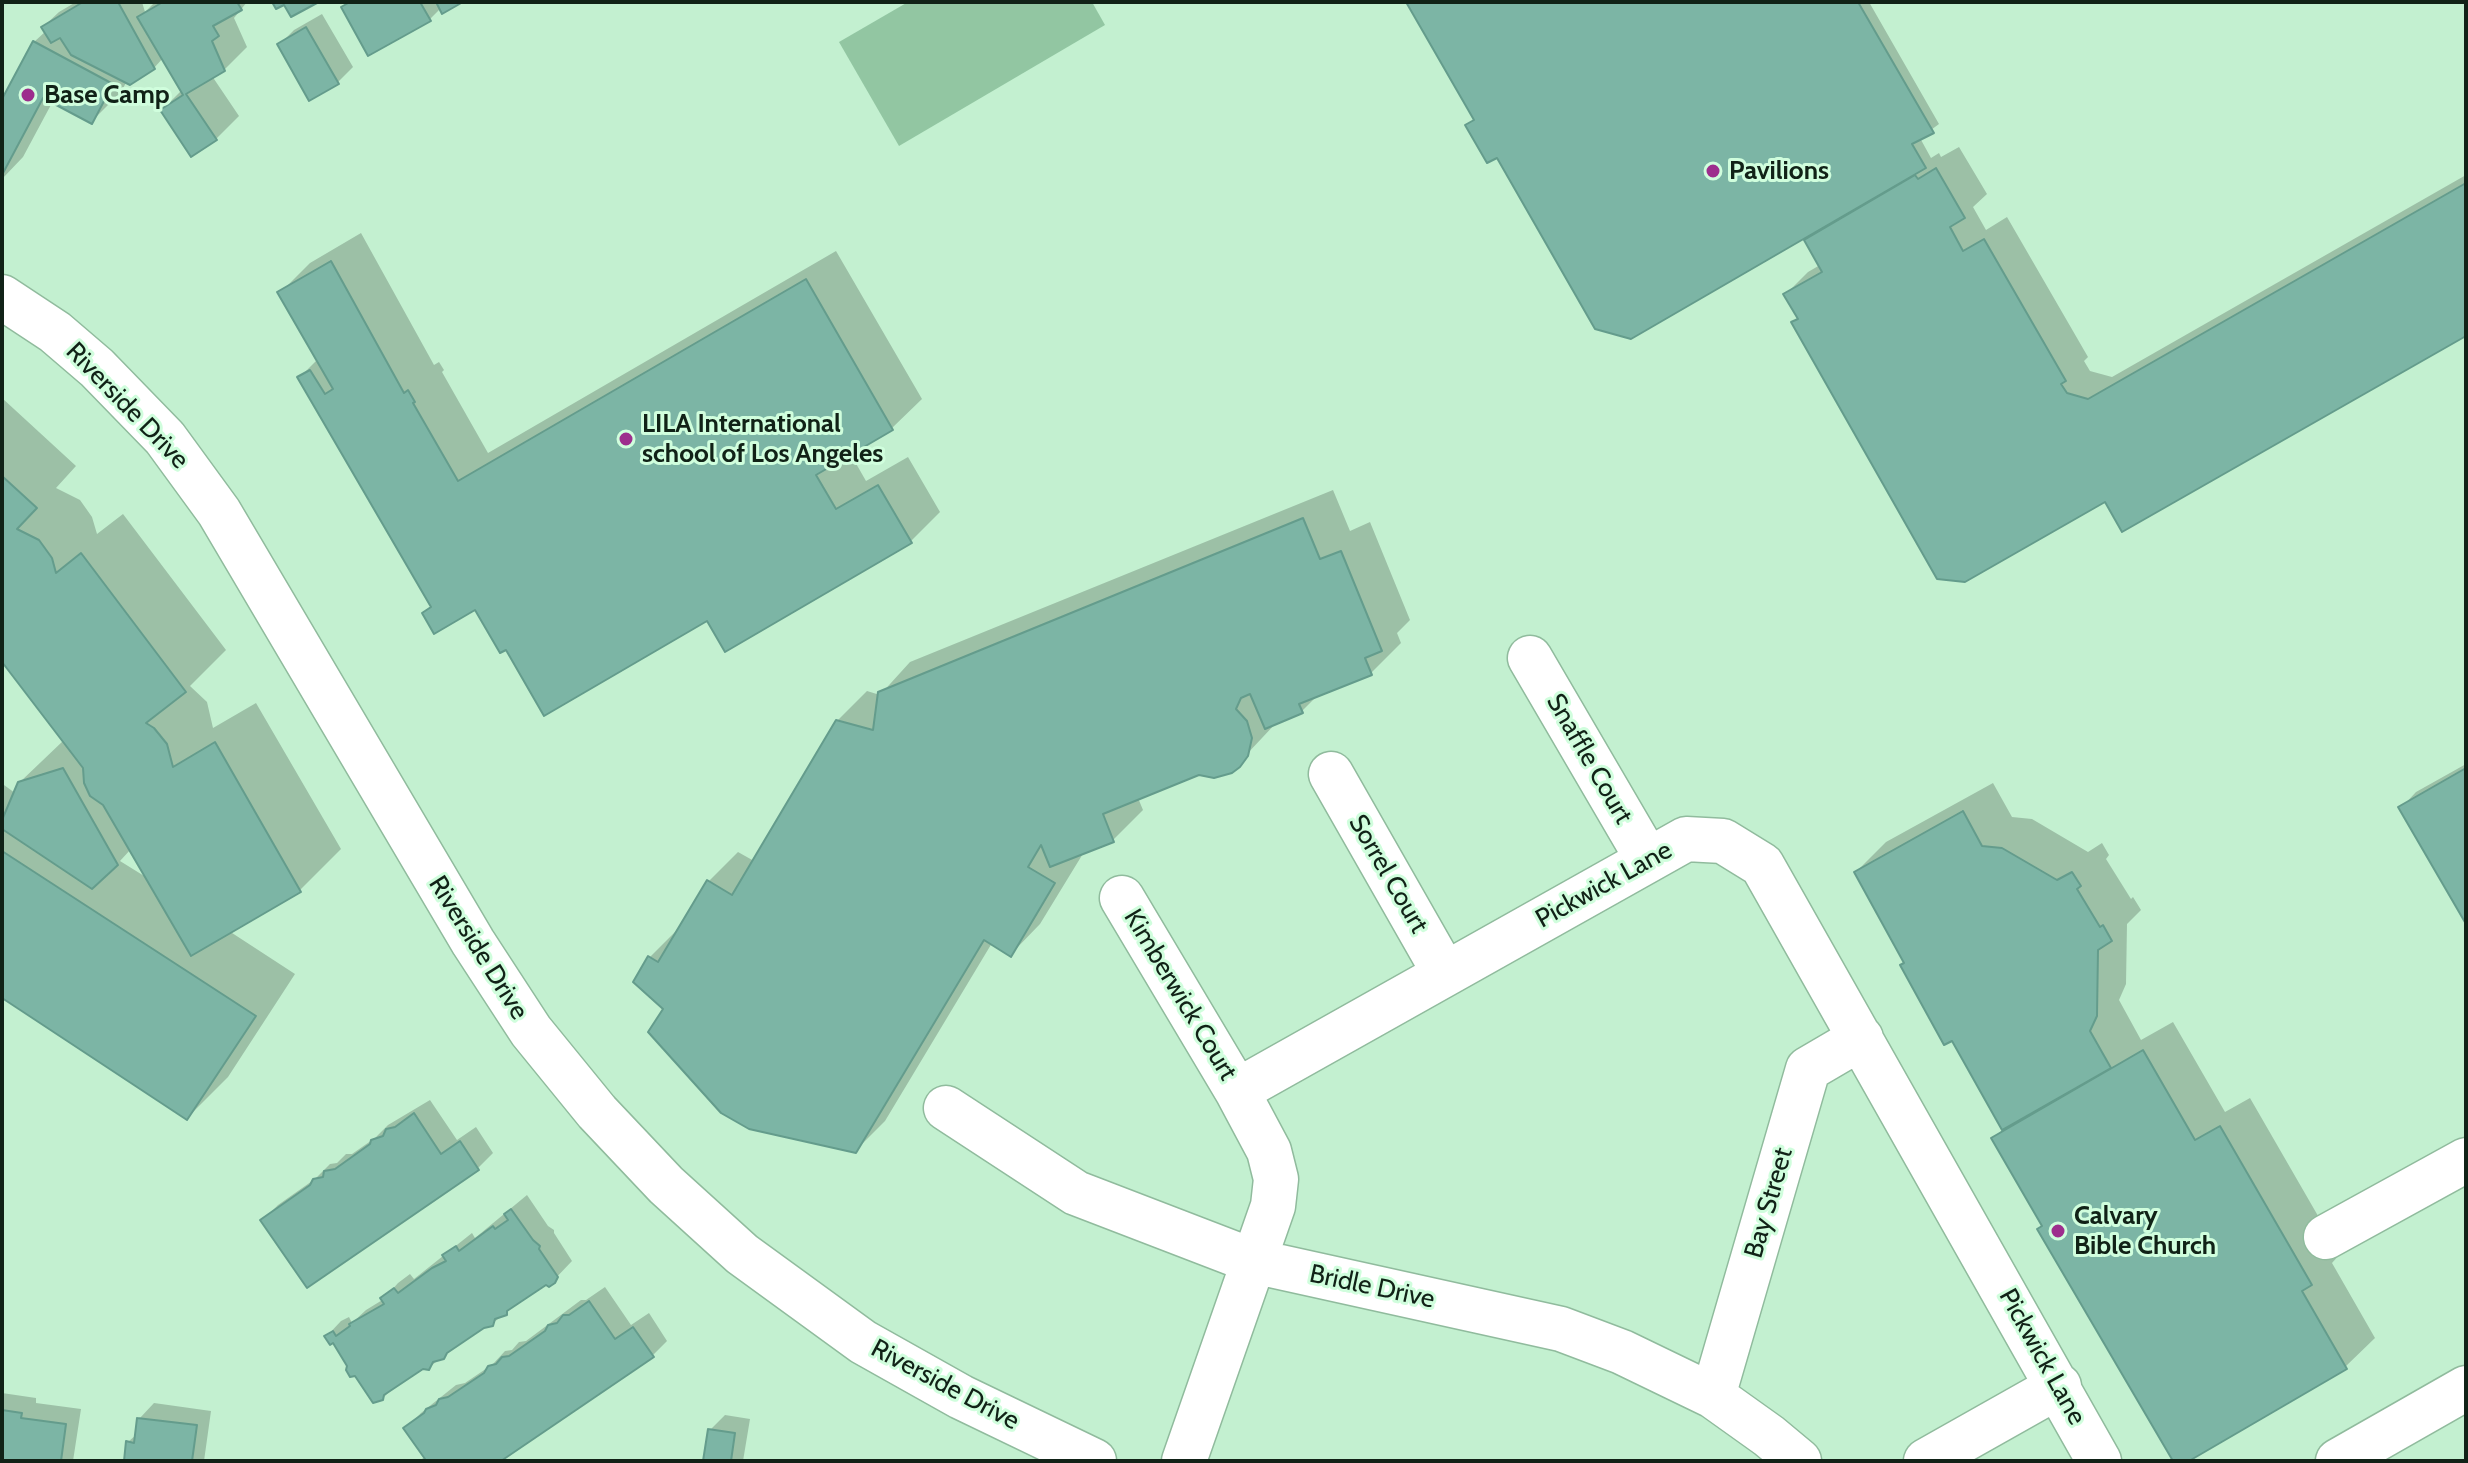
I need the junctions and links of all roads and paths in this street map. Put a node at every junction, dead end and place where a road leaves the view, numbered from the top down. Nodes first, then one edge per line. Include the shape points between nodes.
1 (2, 297) edge
2 (1530, 658) dead end
3 (1331, 774) dead end
4 (1648, 860) junction
5 (1122, 898) dead end
6 (1445, 974) junction
7 (1861, 1038) junction
8 (1237, 1091) junction
9 (946, 1108) dead end
10 (2461, 1175) edge
11 (2326, 1237) dead end
12 (1253, 1261) junction
13 (2059, 1386) junction
14 (2466, 1388) edge
15 (1713, 1396) junction
16 (1094, 1461) edge
17 (1184, 1461) edge
18 (1799, 1461) edge
19 (1926, 1461) edge
20 (2099, 1461) edge
21 (2338, 1461) edge

1 - 16 street, Riverside Drive via 97,368 165,438 219,512 473,942 531,1031 597,1112 742,1254 863,1342 961,1397
2 - 4 street, Snaffle Court
3 - 6 street, Sorrel Court
4 - 6 street, Pickwick Lane
4 - 7 street, Pickwick Lane via 1686,839 1723,841 1762,865
5 - 8 street, Kimberwick Court
6 - 8 street, Pickwick Lane
7 - 13 street, Pickwick Lane
7 - 15 street, Bay Street via 1808,1069
8 - 12 street via 1269,1151 1276,1179 1273,1206
9 - 12 street, Bridle Drive via 1076,1193
10 - 11 street
12 - 15 street, Bridle Drive via 1561,1329
12 - 17 street
13 - 19 street
13 - 20 street, Pickwick Lane
14 - 21 street
15 - 18 street, Bridle Drive

